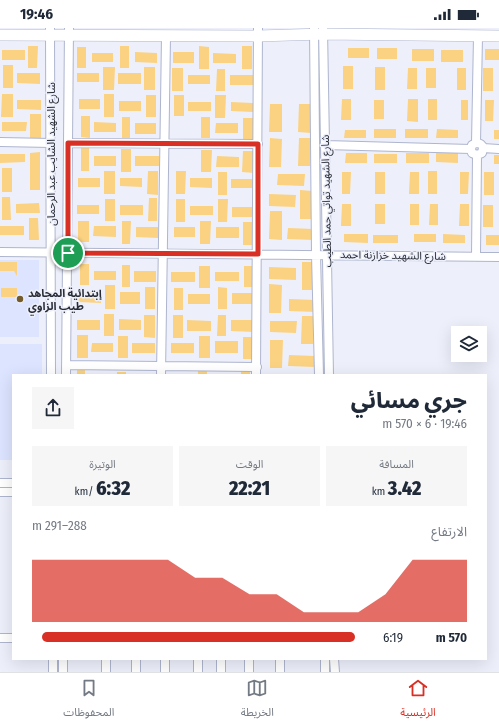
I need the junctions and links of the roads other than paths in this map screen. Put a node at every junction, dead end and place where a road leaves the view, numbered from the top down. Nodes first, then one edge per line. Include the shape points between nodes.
1 (318, 31) edge
2 (50, 32) edge
3 (69, 32) edge
4 (258, 32) edge
5 (0, 35) edge
6 (166, 36) junction
7 (478, 36) junction
8 (499, 36) edge
9 (0, 142) edge
10 (51, 143) junction
11 (68, 143) junction
12 (164, 143) junction
13 (258, 144) junction
14 (325, 145) junction
15 (473, 146) junction
16 (484, 148) junction
17 (499, 149) edge
18 (477, 155) junction
19 (0, 252) edge
20 (51, 253) junction
21 (68, 253) junction
22 (162, 253) junction
23 (258, 254) junction
24 (316, 255) junction
25 (327, 255) junction
26 (476, 256) junction
27 (499, 256) edge
28 (66, 365) junction
29 (161, 371) edge
30 (256, 371) edge
31 (51, 374) edge
32 (66, 374) edge
33 (319, 374) edge
34 (329, 374) edge
35 (0, 483) edge
36 (12, 483) edge
37 (0, 492) edge
38 (12, 492) edge
39 (0, 638) edge
40 (12, 638) edge
41 (53, 660) edge
42 (63, 660) edge
43 (106, 660) edge
44 (136, 660) edge
45 (165, 660) edge
46 (198, 660) edge
47 (221, 660) edge
48 (249, 660) edge
49 (280, 660) edge
50 (325, 660) edge
51 (334, 660) edge
52 (53, 672) edge
53 (63, 672) edge
54 (106, 672) edge
55 (136, 672) edge
56 (165, 672) edge
57 (198, 672) edge
58 (221, 672) edge
59 (249, 672) edge
60 (280, 672) edge
61 (325, 672) edge
62 (334, 672) edge

1 - 4 main road
1 - 7 main road
1 - 14 street, شارع الشهيد تواتي حمد الطيب
1 - 24 street, شارع الشهيد تواتي حمد الطيب
2 - 3 main road
2 - 5 main road
2 - 10 street, شارع الشهيد الشايب عبد الرحمان
3 - 6 main road
3 - 11 street, شارع الشهيد الشايب عبد الرحمان
4 - 6 main road
4 - 13 street
6 - 12 street
7 - 8 main road
7 - 15 street
9 - 10 street
10 - 20 street, شارع الشهيد الشايب عبد الرحمان
11 - 12 street
11 - 21 street, شارع الشهيد الشايب عبد الرحمان
12 - 13 street
12 - 22 street
13 - 23 street
14 - 15 street
14 - 25 street, شارع الشهيد تواتي حمد الطيب
15 - 16 street via 480,143
15 - 18 street via 472,153
16 - 17 street
16 - 18 street via 482,153
18 - 26 street
19 - 20 street, شارع الشهيد خزازنة احمد
20 - 21 street, شارع الشهيد خزازنة احمد
20 - 31 street, شارع الشهيد الشايب عبد الرحمان
21 - 22 street, شارع الشهيد خزازنة احمد
21 - 28 street, شارع الشهيد الشايب عبد الرحمان
22 - 23 street, شارع الشهيد خزازنة احمد
22 - 29 street
23 - 24 street, شارع الشهيد خزازنة احمد
23 - 30 street
24 - 25 street, شارع الشهيد خزازنة احمد
24 - 33 street, شارع الشهيد تواتي حمد الطيب
25 - 26 street, شارع الشهيد خزازنة احمد
25 - 34 street, شارع الشهيد تواتي حمد الطيب
26 - 27 street, شارع الشهيد خزازنة احمد
28 - 29 street
28 - 32 street, شارع الشهيد الشايب عبد الرحمان
29 - 30 street
35 - 36 street
37 - 38 street
39 - 40 street
41 - 52 street
42 - 53 street
43 - 54 street
44 - 55 street
45 - 56 street
46 - 57 street
47 - 58 street
48 - 59 street
49 - 60 street
50 - 61 street
51 - 62 street

